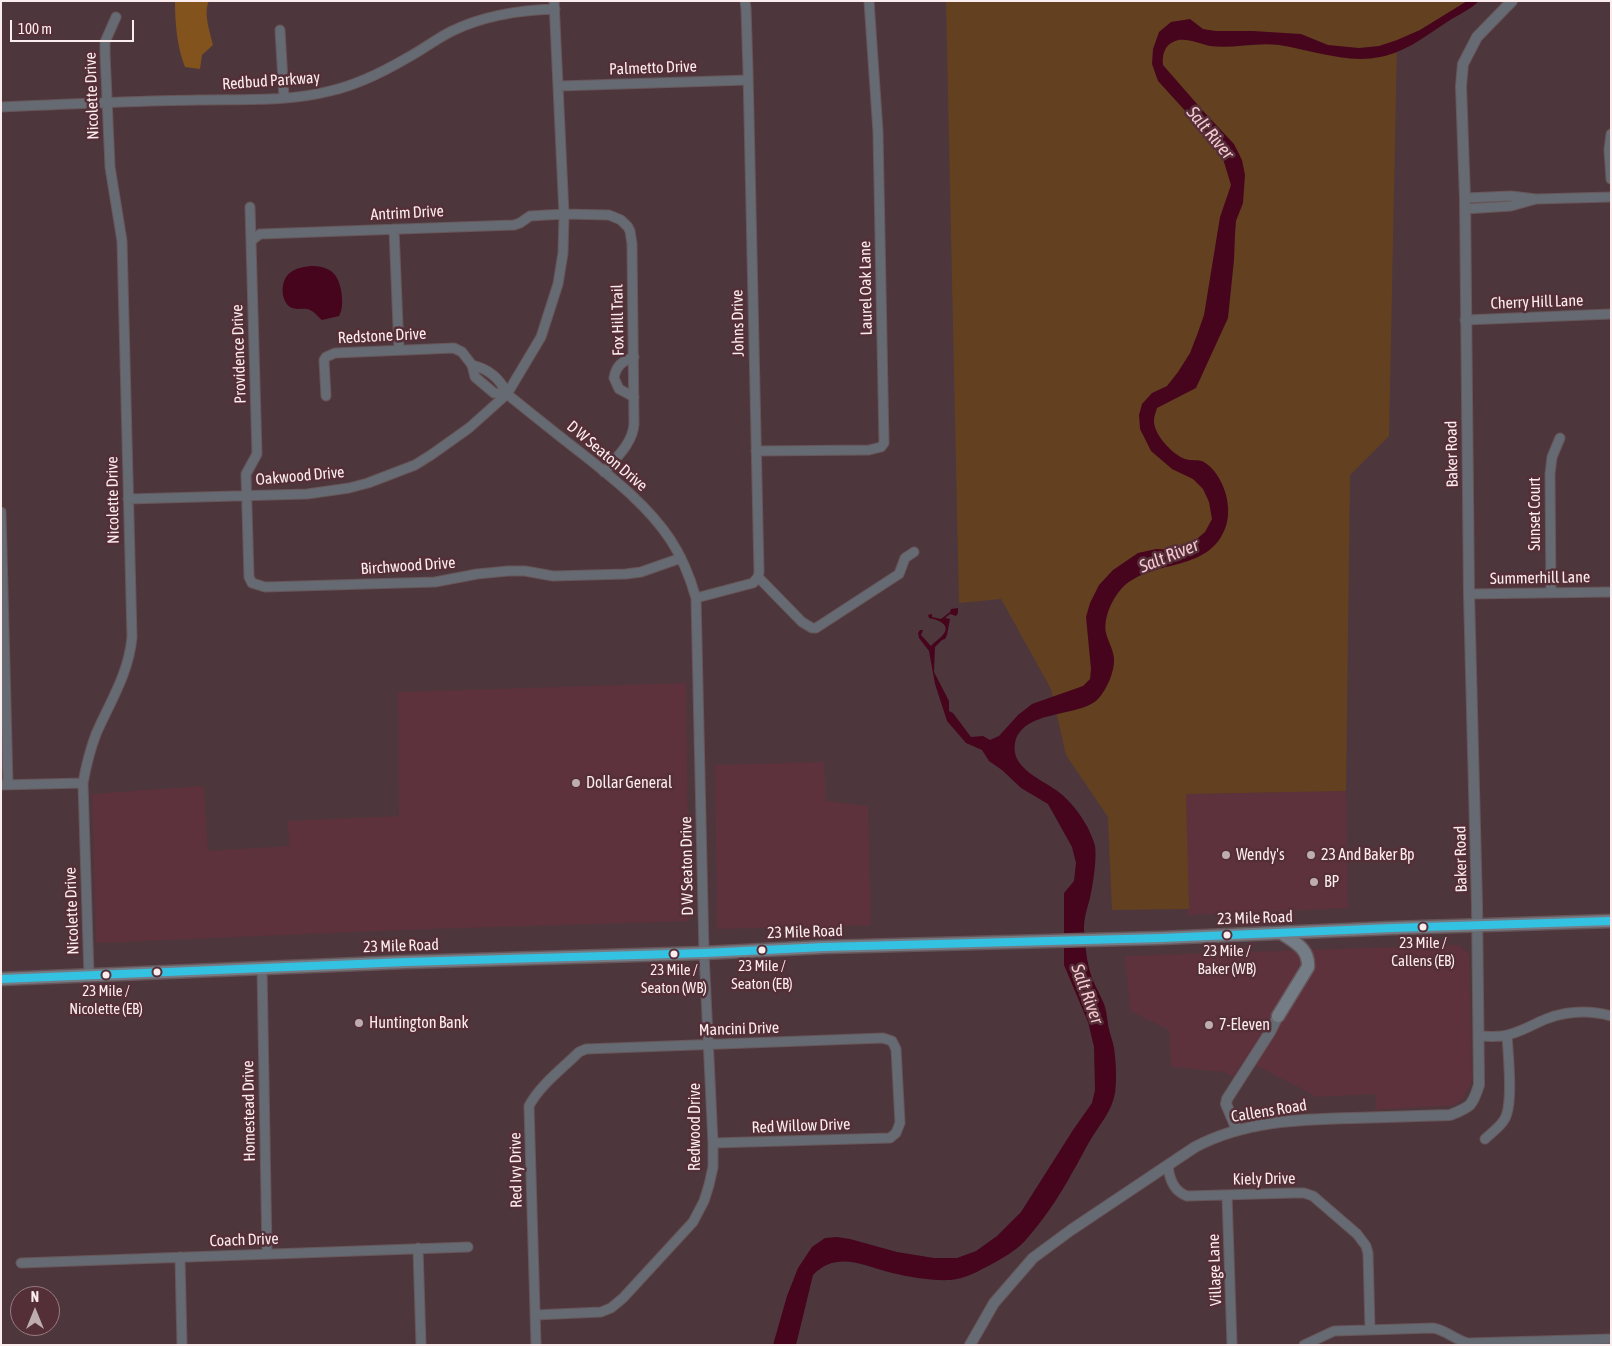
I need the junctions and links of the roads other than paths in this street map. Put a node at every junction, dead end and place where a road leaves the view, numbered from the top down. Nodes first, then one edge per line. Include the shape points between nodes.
1 (869, 1) edge
2 (1512, 1) edge
3 (745, 2) edge
4 (555, 5) edge
5 (116, 17) dead end
6 (280, 30) dead end
7 (748, 80) junction
8 (559, 86) junction
9 (284, 98) junction
10 (107, 102) junction
11 (1, 107) edge
12 (1611, 134) edge
13 (1611, 179) edge
14 (1611, 196) edge
15 (1464, 198) junction
16 (1536, 199) junction
17 (250, 207) dead end
18 (1465, 210) junction
19 (564, 214) junction
20 (394, 229) junction
21 (251, 241) junction
22 (1611, 314) edge
23 (1466, 320) junction
24 (399, 350) junction
25 (634, 357) junction
26 (507, 394) junction
27 (326, 396) dead end
28 (634, 397) junction
29 (1560, 438) dead end
30 (756, 451) junction
31 (604, 472) junction
32 (247, 496) junction
33 (128, 499) junction
34 (1, 512) edge
35 (914, 552) dead end
36 (681, 558) junction
37 (758, 578) junction
38 (1611, 592) edge
39 (1551, 593) junction
40 (1469, 594) junction
41 (696, 598) junction
42 (83, 783) junction
43 (5, 785) edge
44 (1611, 921) edge
45 (1477, 925) junction
46 (1283, 934) junction
47 (704, 953) junction
48 (262, 967) junction
49 (89, 976) junction
50 (1, 979) edge
51 (1278, 1016) joint
52 (1611, 1016) edge
53 (1507, 1035) junction
54 (1478, 1036) junction
55 (709, 1045) junction
56 (586, 1049) joint
57 (1237, 1130) junction
58 (890, 1138) joint
59 (1485, 1139) dead end
60 (713, 1143) junction
61 (1168, 1165) junction
62 (1227, 1195) junction
63 (468, 1247) dead end
64 (418, 1248) junction
65 (267, 1254) junction
66 (180, 1257) junction
67 (22, 1263) dead end
68 (535, 1316) junction
69 (1370, 1329) junction
70 (1611, 1339) edge
71 (182, 1345) edge
72 (421, 1345) edge
73 (536, 1345) edge
74 (970, 1345) edge
75 (1232, 1345) edge
76 (1304, 1345) edge

1 - 30 street, Laurel Oak Lane via 878,132 884,443 881,448 869,450
2 - 15 street, Baker Road via 1477,37 1463,64
3 - 7 street, Johns Drive
4 - 8 street
4 - 9 street, Redbud Parkway via 484,18 451,31 407,58 345,88
5 - 10 street, Nicolette Drive via 105,42
6 - 9 street
7 - 8 street, Palmetto Drive
7 - 30 street, Johns Drive
8 - 19 street
9 - 10 street, Redbud Parkway
10 - 11 street, Redbud Parkway
10 - 33 street, Nicolette Drive via 110,168 122,241
12 - 13 street
14 - 16 street
15 - 16 street via 1511,196
15 - 18 street, Baker Road
16 - 18 street via 1511,206
17 - 21 street, Providence Drive
18 - 23 street, Baker Road
19 - 20 street, Antrim Drive via 530,216 514,225
19 - 25 street, Fox Hill Trail via 610,215 621,220 630,231
19 - 26 street via 563,253 551,310 541,337
20 - 21 street, Antrim Drive via 260,234
20 - 24 street
21 - 32 street, Providence Drive via 258,454 246,474
22 - 23 street, Cherry Hill Lane
23 - 40 street, Baker Road
24 - 26 street, Redstone Drive via 454,348 462,352 472,366 483,368 502,383
24 - 27 street, Redstone Drive via 330,354 324,360
25 - 28 street, Fox Hill Trail
25 - 28 street via 618,366 614,378 619,389
26 - 31 street, D W Seaton Drive
26 - 32 street, Oakwood Drive via 469,428 415,465 349,488 307,494
28 - 31 street, Fox Hill Trail via 633,432
29 - 39 street, Sunset Court via 1552,457 1550,474
30 - 37 street, Johns Drive
31 - 36 street, D W Seaton Drive via 649,512
32 - 33 street, Oakwood Drive
32 - 36 street, Birchwood Drive via 249,578 252,583 266,587 435,582 508,571 553,576 634,574
33 - 42 street, Nicolette Drive via 131,648 122,679 91,749
34 - 43 street
35 - 37 street via 905,558 899,574 816,628 802,622
36 - 41 street, D W Seaton Drive
37 - 41 street
38 - 39 street, Summerhill Lane
39 - 40 street, Summerhill Lane
40 - 45 street, Baker Road
41 - 47 street, D W Seaton Drive
42 - 43 street
42 - 49 street, Nicolette Drive
44 - 45 main road, 23 Mile Road
45 - 46 main road, 23 Mile Road
45 - 54 street, Callens Road
46 - 47 main road, 23 Mile Road
46 - 51 main road via 1303,949 1308,967
47 - 48 main road, 23 Mile Road
47 - 55 street, Redwood Drive
48 - 49 main road, 23 Mile Road
48 - 65 street, Homestead Drive
49 - 50 main road, 23 Mile Road
51 - 57 street via 1227,1099
52 - 53 street via 1575,1012 1546,1019
53 - 54 street
53 - 59 street via 1508,1112 1504,1121
54 - 57 street, Callens Road via 1479,1086 1468,1108 1450,1115 1301,1119
55 - 56 street, Mancini Drive
55 - 58 street, Mancini Drive via 883,1038 892,1041 896,1049 900,1123 896,1134
55 - 60 street, Redwood Drive
56 - 68 street, Red Ivy Drive via 543,1087 529,1106
57 - 61 street, Callens Road via 1208,1140
58 - 60 street, Red Willow Drive
60 - 68 street, Redwood Drive via 709,1184 693,1222 623,1298 600,1312
61 - 62 street, Kiely Drive via 1171,1180 1182,1194 1192,1197
61 - 74 street, Callens Road via 1033,1258 994,1302
62 - 69 street, Kiely Drive via 1309,1194 1357,1234 1368,1254
62 - 75 street, Village Lane
63 - 64 street, Coach Drive
64 - 65 street, Coach Drive
64 - 72 street
65 - 66 street, Coach Drive
66 - 67 street, Coach Drive
66 - 71 street
68 - 73 street, Red Ivy Drive
69 - 70 street via 1433,1328 1468,1343
69 - 76 street via 1334,1331

